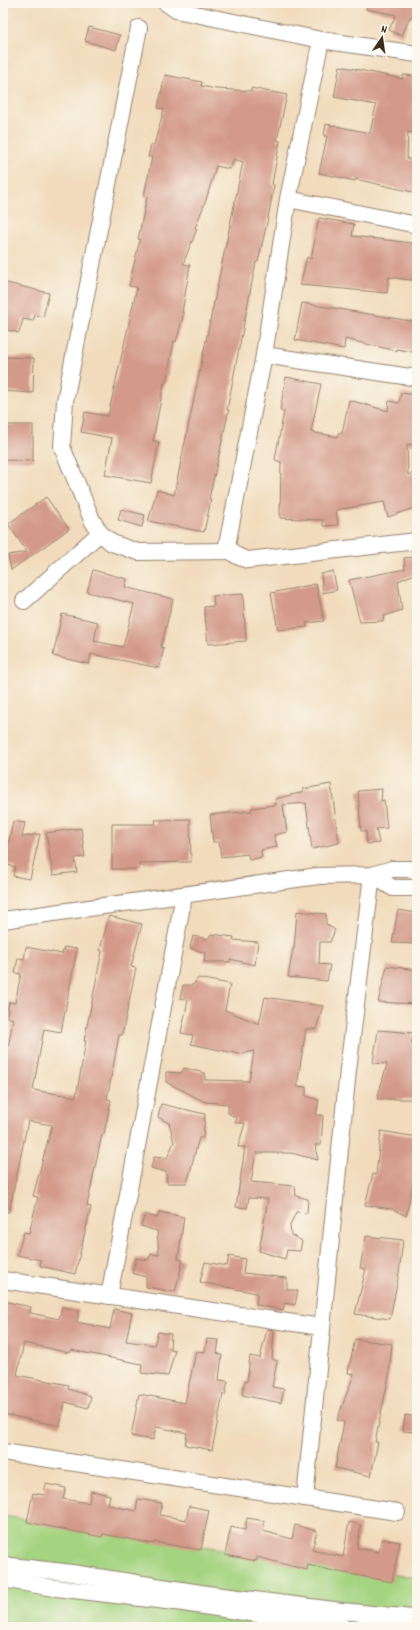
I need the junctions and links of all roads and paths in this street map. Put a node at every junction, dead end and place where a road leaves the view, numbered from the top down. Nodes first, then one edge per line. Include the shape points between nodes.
1 (166, 3) edge
2 (139, 28) dead end
3 (321, 40) junction
4 (417, 54) edge
5 (288, 199) junction
6 (417, 225) edge
7 (264, 355) junction
8 (417, 378) edge
9 (100, 533) junction
10 (417, 541) edge
11 (231, 551) junction
12 (24, 601) dead end
13 (417, 869) edge
14 (372, 875) junction
15 (417, 888) edge
16 (184, 895) junction
17 (3, 920) edge
18 (3, 1280) edge
19 (109, 1296) junction
20 (322, 1327) junction
21 (3, 1452) edge
22 (305, 1498) junction
23 (397, 1512) dead end
24 (3, 1565) edge
25 (3, 1579) edge
26 (413, 1620) edge
27 (343, 1627) edge

1 - 3 street via 176,10
2 - 9 street via 65,409 62,447 92,520
3 - 4 street
3 - 5 street
5 - 6 street
5 - 7 street
7 - 8 street
7 - 11 street via 227,545
9 - 11 street via 112,543 138,552
9 - 12 street
10 - 11 street via 248,560 237,557
13 - 14 street via 392,869
14 - 15 street via 393,888
14 - 16 street via 318,876
14 - 20 street via 348,1070
16 - 17 street
16 - 19 street
18 - 19 street
19 - 20 street
20 - 22 street
21 - 22 street
22 - 23 street
24 - 26 street
25 - 27 street

